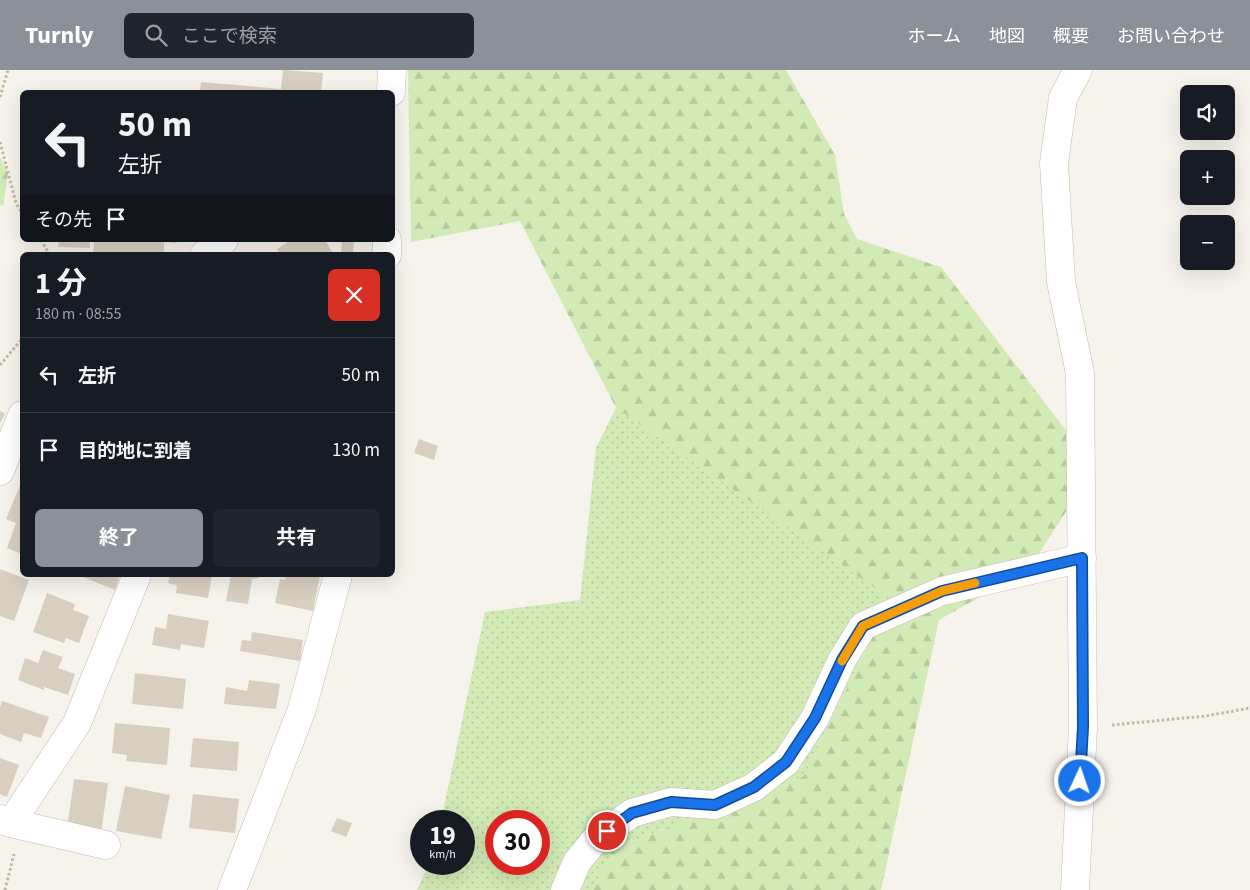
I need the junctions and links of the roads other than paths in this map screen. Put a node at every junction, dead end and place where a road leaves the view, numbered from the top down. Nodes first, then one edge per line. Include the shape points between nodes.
1 (392, 70) edge
2 (1078, 70) edge
3 (391, 90) edge
4 (221, 242) edge
5 (208, 252) edge
6 (20, 420) edge
7 (0, 470) edge
8 (1082, 558) junction
9 (136, 577) edge
10 (337, 577) edge
11 (10, 823) edge
12 (106, 845) dead end
13 (232, 890) edge
14 (565, 890) edge
15 (1075, 890) edge

1 - 3 street
2 - 8 street via 1063,98 1054,163 1061,282 1080,373
4 - 5 street
6 - 7 street
8 - 14 street via 942,591 863,626 842,660 815,718 786,762 754,787 715,805 671,802 632,813 595,840 577,862
8 - 15 street via 1083,727
9 - 11 street via 76,723
10 - 13 street via 302,709
11 - 12 street

